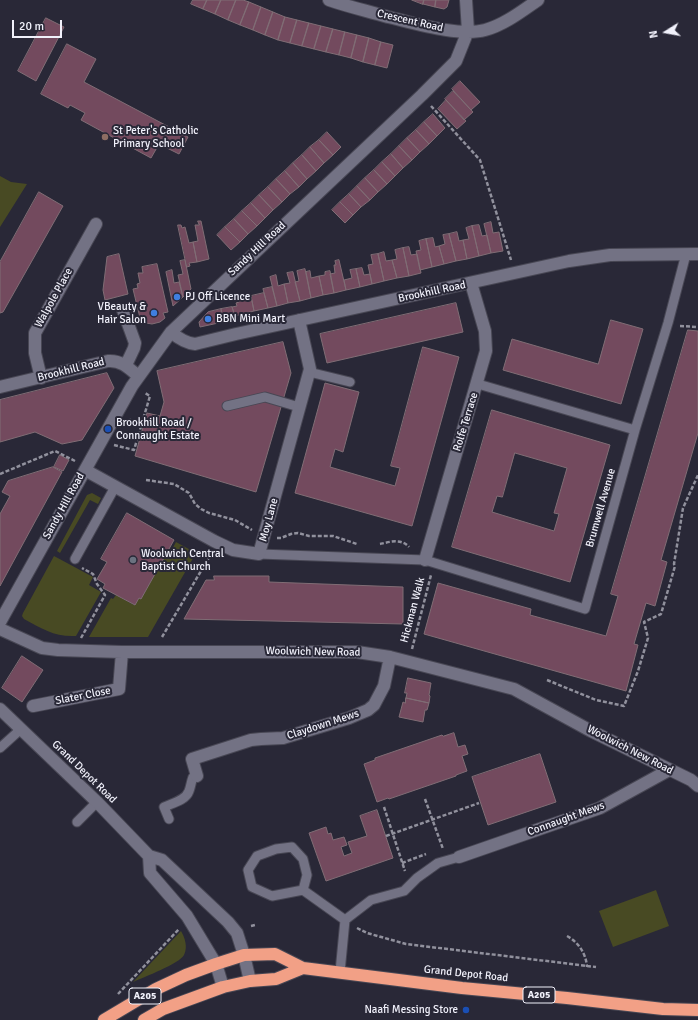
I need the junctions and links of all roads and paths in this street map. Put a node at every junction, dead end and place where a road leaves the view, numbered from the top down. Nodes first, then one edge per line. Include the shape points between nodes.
1 (329, 0) edge
2 (466, 0) edge
3 (538, 0) edge
4 (468, 31) junction
5 (422, 95) junction
6 (96, 224) dead end
7 (692, 254) edge
8 (515, 273) junction
9 (471, 283) junction
10 (123, 310) dead end
11 (299, 320) junction
12 (668, 323) junction
13 (698, 328) edge
14 (170, 332) junction
15 (126, 365) junction
16 (309, 372) junction
17 (41, 378) junction
18 (135, 381) junction
19 (350, 382) dead end
20 (478, 384) junction
21 (0, 387) edge
22 (227, 406) dead end
23 (300, 407) junction
24 (635, 430) junction
25 (100, 442) junction
26 (86, 468) junction
27 (0, 474) edge
28 (698, 475) edge
29 (146, 480) dead end
30 (115, 486) junction
31 (269, 538) junction
32 (218, 543) junction
33 (359, 544) dead end
34 (375, 546) dead end
35 (259, 554) junction
36 (425, 561) junction
37 (77, 563) joint
38 (0, 622) edge
39 (0, 629) edge
40 (74, 650) junction
41 (153, 651) junction
42 (122, 652) junction
43 (390, 657) junction
44 (408, 662) junction
45 (547, 680) dead end
46 (33, 706) dead end
47 (0, 709) edge
48 (21, 729) junction
49 (0, 748) edge
50 (669, 770) junction
51 (197, 776) joint
52 (698, 786) edge
53 (425, 799) dead end
54 (97, 802) junction
55 (479, 804) dead end
56 (384, 808) dead end
57 (169, 820) dead end
58 (432, 820) junction
59 (77, 822) dead end
60 (393, 834) junction
61 (386, 836) dead end
62 (149, 856) junction
63 (459, 857) joint
64 (447, 860) junction
65 (411, 884) junction
66 (303, 890) junction
67 (345, 923) junction
68 (183, 924) dead end
69 (255, 925) dead end
70 (251, 926) dead end
71 (567, 936) dead end
72 (244, 955) junction
73 (216, 964) junction
74 (587, 966) junction
75 (596, 967) dead end
76 (303, 968) junction
77 (340, 972) junction
78 (250, 981) junction
79 (223, 987) junction
80 (115, 997) dead end
81 (698, 1010) edge
82 (104, 1020) edge
83 (144, 1020) edge

1 - 4 street, Crescent Road via 418,24
2 - 4 street
3 - 4 street via 498,26 483,31
4 - 5 street, Sandy Hill Road via 456,61
5 - 8 path via 480,160
5 - 14 street, Sandy Hill Road
6 - 17 street, Walpole Place via 35,333 35,353
7 - 8 street, Brookhill Road via 610,255
7 - 12 lane, Brumwell Avenue
8 - 9 street, Brookhill Road
9 - 11 street, Brookhill Road
9 - 20 street, Rolfe Terrace via 485,330 486,351
10 - 15 street via 135,343
11 - 14 street, Brookhill Road via 195,344 188,344
11 - 16 street, Moy Lane
12 - 13 path
12 - 24 lane, Brumwell Avenue
14 - 18 street, Sandy Hill Road
15 - 17 street, Brookhill Road via 116,360 108,361
15 - 18 street
16 - 19 lane
16 - 23 street, Moy Lane
17 - 21 street, Brookhill Road
18 - 25 street, Sandy Hill Road
18 - 25 path via 150,396 134,450
20 - 24 lane
20 - 36 street, Rolfe Terrace
22 - 23 lane via 265,398
23 - 31 street, Moy Lane
24 - 36 lane, Brumwell Avenue via 585,609
25 - 26 street, Sandy Hill Road
26 - 27 path via 55,451
26 - 30 street, Moy Lane
26 - 38 street, Sandy Hill Road
28 - 45 path via 683,508 675,566 661,614 644,622 648,638 624,706 596,700
29 - 31 path via 174,484 189,493 201,509 235,520
30 - 32 street, Moy Lane
30 - 37 lane
31 - 33 path via 281,538 298,533 309,536 333,536
31 - 35 street, Moy Lane
32 - 35 street, Moy Lane via 232,550
32 - 41 path
34 - 36 path via 399,541
35 - 36 lane
36 - 44 path, Hickman Walk
37 - 40 path via 93,574 105,595
39 - 40 street, Woolwich New Road via 42,648
40 - 42 street, Woolwich New Road
41 - 42 street, Woolwich New Road
41 - 43 street, Woolwich New Road via 357,652
42 - 46 street, Slater Close via 119,689
43 - 44 street, Woolwich New Road
43 - 51 street, Claydown Mews via 384,686 374,705 368,710 283,738 251,740 192,759
44 - 50 street, Woolwich New Road via 514,689
47 - 48 street, Grand Depot Road
48 - 49 lane
48 - 54 street, Grand Depot Road
50 - 52 street, Woolwich New Road
50 - 63 street, Connaught Mews via 600,808
51 - 57 lane via 193,777 190,789 183,798 164,807
53 - 58 path
54 - 59 lane
54 - 62 street, Grand Depot Road
55 - 58 path
56 - 60 path
58 - 60 path
58 - 64 path
60 - 61 path
60 - 65 path
62 - 72 street, Grand Depot Road via 162,860 228,922 237,933
62 - 73 street via 150,873 187,916
63 - 64 lane
64 - 65 lane via 438,862
65 - 67 lane via 404,891 371,900
66 - 66 lane via 272,896 252,887 248,870 257,856 276,849 292,847 303,859 307,875
66 - 67 lane
67 - 74 path via 367,933 406,944
67 - 77 lane
68 - 80 path
69 - 70 path
71 - 74 path via 580,947 587,959
72 - 73 highway, A205
72 - 76 highway, Grand Depot Road / A205 via 275,954
72 - 78 street, Grand Depot Road
73 - 79 street
73 - 82 highway, A205 via 156,989
74 - 75 path
76 - 77 highway, Grand Depot Road / A205
76 - 78 highway, Grand Depot Road / A205 via 276,979
77 - 81 highway, Grand Depot Road / A205 via 462,988 663,1009
78 - 79 highway, Grand Depot Road / A205
79 - 83 highway, A205 via 163,1009

